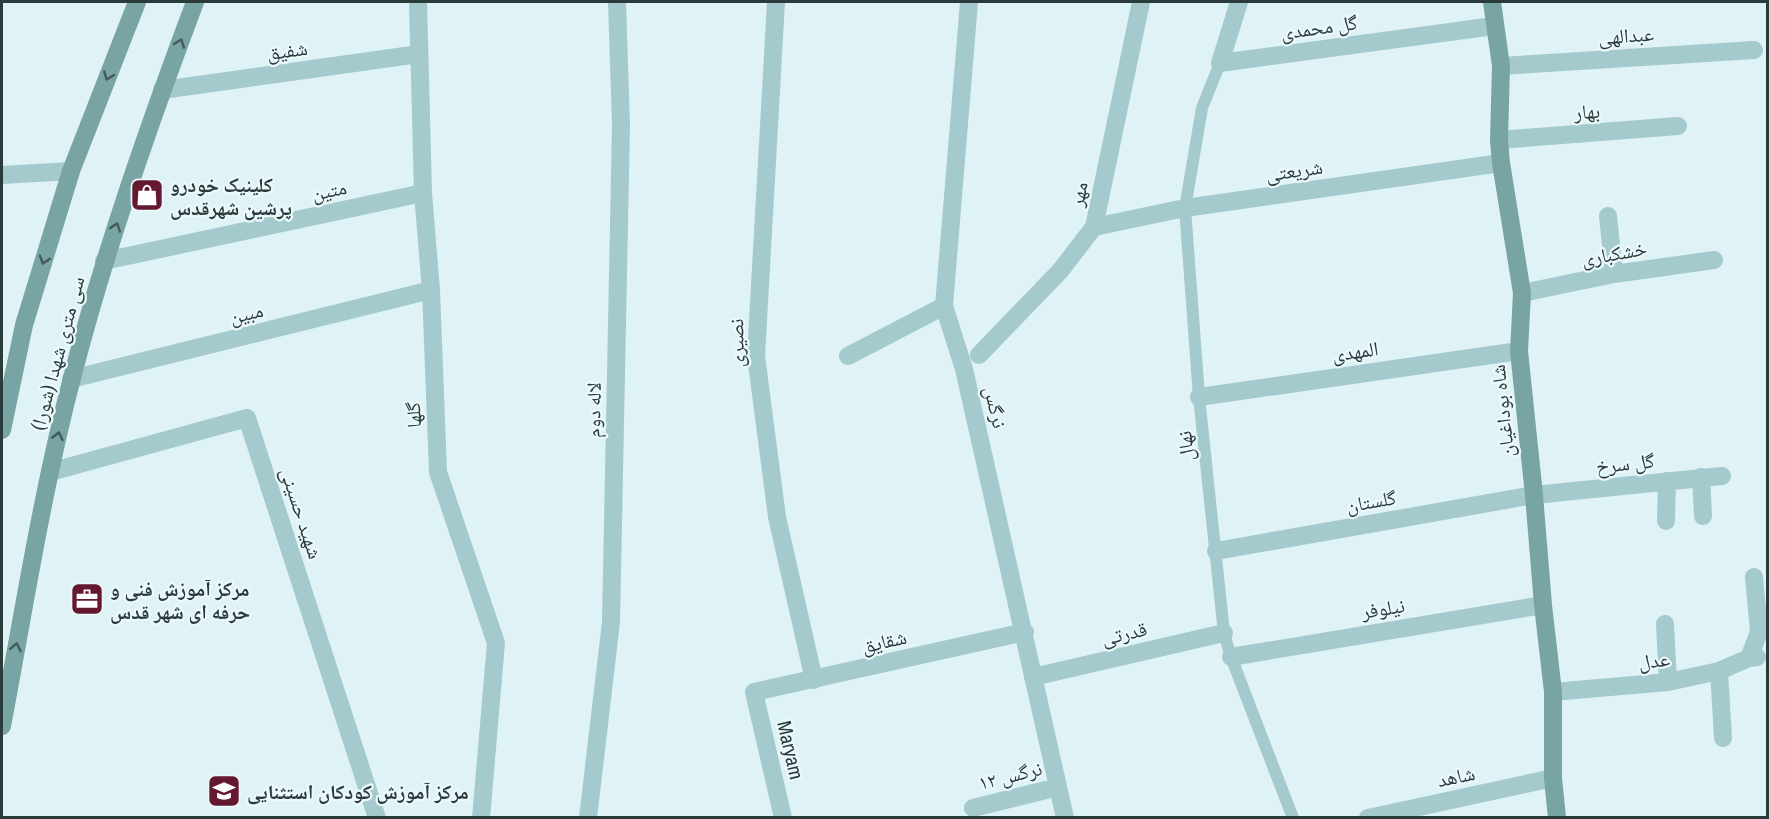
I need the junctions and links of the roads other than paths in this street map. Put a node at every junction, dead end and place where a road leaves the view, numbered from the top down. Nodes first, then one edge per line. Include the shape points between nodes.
1 (137, 2) edge
2 (195, 2) edge
3 (418, 2) edge
4 (616, 2) edge
5 (776, 2) edge
6 (969, 2) edge
7 (1141, 2) edge
8 (1239, 2) edge
9 (1492, 2) edge
10 (1494, 26) junction
11 (1754, 50) dead end
12 (418, 54) junction
13 (1220, 63) junction
14 (1501, 66) junction
15 (162, 90) junction
16 (1678, 126) dead end
17 (1499, 140) junction
18 (1501, 163) junction
19 (71, 171) junction
20 (2, 174) edge
21 (423, 193) junction
22 (1185, 208) junction
23 (1608, 216) dead end
24 (1094, 227) junction
25 (1714, 260) dead end
26 (104, 261) junction
27 (1614, 274) junction
28 (431, 290) junction
29 (1522, 293) junction
30 (944, 306) junction
31 (1519, 351) junction
32 (979, 355) dead end
33 (848, 356) dead end
34 (71, 379) junction
35 (1199, 396) junction
36 (2, 430) edge
37 (50, 472) junction
38 (1722, 476) dead end
39 (1701, 477) junction
40 (1667, 482) junction
41 (1534, 495) junction
42 (1703, 516) dead end
43 (1666, 521) dead end
44 (1216, 551) junction
45 (1754, 577) dead end
46 (1543, 605) junction
47 (1665, 624) dead end
48 (1024, 632) junction
49 (1224, 633) junction
50 (1231, 657) junction
51 (1719, 671) junction
52 (1033, 677) junction
53 (814, 680) junction
54 (1668, 682) junction
55 (754, 692) joint
56 (1553, 692) junction
57 (2, 726) edge
58 (1723, 738) dead end
59 (1553, 778) junction
60 (1058, 787) junction
61 (974, 808) dead end
62 (377, 818) edge
63 (481, 818) edge
64 (588, 818) edge
65 (783, 818) edge
66 (1065, 818) edge
67 (1293, 818) edge
68 (1368, 818) edge
69 (1557, 818) edge

1 -> 19 main road, سی متری شهدا (شورا)
15 -> 2 main road, سی متری شهدا (شورا)
3 - 12 street, گلها
4 - 64 street, لاله دوم via 621,125 611,622
5 - 53 street, نصیری via 756,356 777,517
6 - 30 street, نرگس
7 - 24 street, مهر
8 - 13 street
9 - 10 main road, شاه بوداغیان
10 - 13 street, گل محمدی
10 - 14 main road, شاه بوداغیان
11 - 14 street, عبدالهی
12 - 15 street, شفیق
12 - 21 street, گلها
13 - 22 lane, نهال via 1202,108
14 - 17 main road, شاه بوداغیان
26 -> 15 main road, سی متری شهدا (شورا)
16 - 17 street, بهار
17 - 18 main road, شاه بوداغیان
18 - 22 street, شریعتی
18 - 29 main road, شاه بوداغیان
19 - 20 street
19 -> 36 main road, سی متری شهدا (شورا) via 24,325
21 - 26 street, متین
21 - 28 street, گلها
22 - 24 street, شریعتی
22 - 35 lane, نهال
23 - 27 street
24 - 32 street, مهر via 1060,271
25 - 27 street, خشکباری
26 - 34 main road, سی متری شهدا (شورا)
27 - 29 street, خشکباری
28 - 34 street, مبین
28 - 63 street, گلها via 438,472 496,643
29 - 31 main road, شاه بوداغیان
30 - 33 street
30 - 48 street, نرگس via 964,369
31 - 35 street, المهدی
31 - 41 main road, شاه بوداغیان
37 -> 34 main road, سی متری شهدا (شورا)
35 - 44 lane, نهال
57 -> 37 main road, سی متری شهدا (شورا)
37 - 62 street, شهید حسینی via 248,418
38 - 39 street, گل سرخ
39 - 40 street, گل سرخ
39 - 42 street
40 - 41 street, گل سرخ
40 - 43 street
41 - 44 street, گلستان
41 - 46 main road, شاه بوداغیان
44 - 49 lane, نهال
45 - 51 street, عدل via 1759,632 1753,658
46 - 50 street, نیلوفر
46 - 56 main road, شاه بوداغیان
47 - 54 street
48 - 52 street, نرگس
48 - 53 street, شقایق
49 - 50 lane, نهال
49 - 52 street, قدرتی
50 - 67 lane, نهال
51 - 54 street, عدل
51 - 58 street
52 - 60 street, نرگس
53 - 55 street, شقایق
54 - 56 street, عدل
55 - 65 street, Maryam
56 - 59 main road, شاه بوداغیان
59 - 68 street, شاهد
59 - 69 main road, شاه بوداغیان
60 - 61 street, نرگس ۱۲
60 - 66 street, نرگس

